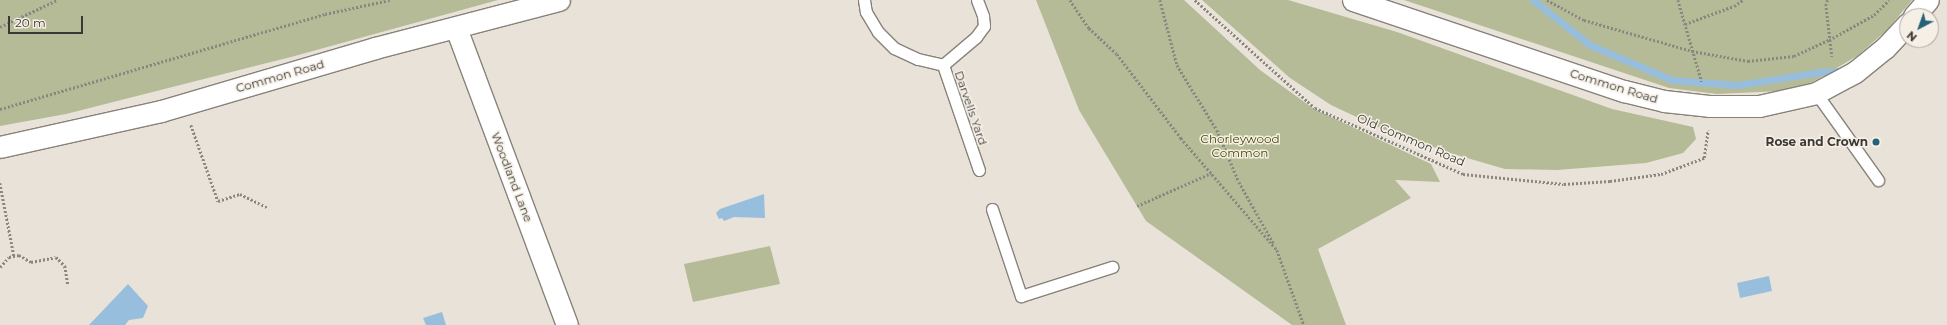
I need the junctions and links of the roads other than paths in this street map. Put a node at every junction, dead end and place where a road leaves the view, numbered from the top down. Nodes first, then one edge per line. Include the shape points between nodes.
1 (559, 0) edge
2 (864, 0) edge
3 (977, 0) edge
4 (1353, 0) edge
5 (1928, 0) edge
6 (1921, 8) edge
7 (456, 28) junction
8 (1899, 33) edge
9 (943, 65) junction
10 (1824, 90) junction
11 (0, 147) edge
12 (979, 170) dead end
13 (1878, 180) dead end
14 (992, 209) dead end
15 (1112, 267) dead end
16 (567, 325) edge

1 - 7 street, Common Road
2 - 9 lane via 866,12 878,32 894,48 918,59
3 - 9 lane, Darvells Yard via 984,26 976,37
4 - 10 street, Common Road via 1624,91 1664,101 1709,106 1759,106
5 - 6 street
7 - 11 street, Common Road via 375,48 183,104
7 - 16 street, Woodland Lane
8 - 10 street, Common Road via 1885,48 1855,72
9 - 12 lane, Darvells Yard
10 - 13 lane
14 - 15 lane via 1021,296

